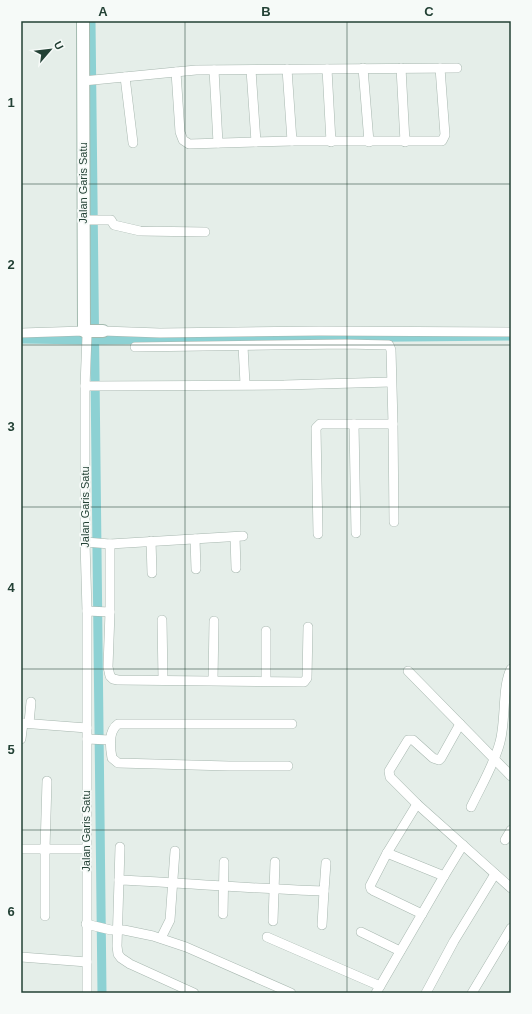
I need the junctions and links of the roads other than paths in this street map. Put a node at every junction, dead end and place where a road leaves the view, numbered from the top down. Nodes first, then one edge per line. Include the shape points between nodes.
1 (83, 21) edge
2 (364, 68) junction
3 (401, 68) junction
4 (440, 68) junction
5 (457, 68) dead end
6 (287, 69) junction
7 (327, 69) junction
8 (214, 70) junction
9 (251, 70) junction
10 (176, 72) junction
11 (126, 76) junction
12 (85, 80) junction
13 (292, 141) junction
14 (218, 142) junction
15 (256, 142) junction
16 (331, 142) junction
17 (368, 142) junction
18 (405, 142) junction
19 (133, 144) dead end
20 (83, 220) junction
21 (205, 232) dead end
22 (103, 332) joint
23 (511, 332) edge
24 (21, 333) edge
25 (87, 336) junction
26 (243, 346) junction
27 (135, 347) dead end
28 (391, 382) junction
29 (245, 384) junction
30 (88, 386) junction
31 (354, 424) junction
32 (393, 424) junction
33 (394, 522) dead end
34 (356, 533) dead end
35 (318, 534) dead end
36 (195, 539) junction
37 (151, 541) junction
38 (88, 542) junction
39 (107, 544) junction
40 (236, 568) dead end
41 (196, 569) dead end
42 (152, 573) dead end
43 (89, 611) junction
44 (107, 612) junction
45 (162, 620) dead end
46 (214, 621) dead end
47 (308, 627) dead end
48 (266, 631) dead end
49 (511, 670) edge
50 (408, 671) dead end
51 (163, 680) junction
52 (213, 680) junction
53 (266, 681) junction
54 (30, 702) dead end
55 (508, 712) edge
56 (24, 723) edge
57 (292, 724) dead end
58 (460, 724) junction
59 (87, 728) junction
60 (21, 739) edge
61 (88, 739) junction
62 (107, 740) junction
63 (494, 759) junction
64 (288, 766) dead end
65 (511, 776) edge
66 (48, 781) dead end
67 (417, 804) junction
68 (471, 807) dead end
69 (511, 830) edge
70 (505, 840) dead end
71 (464, 846) junction
72 (120, 847) dead end
73 (86, 848) junction
74 (21, 849) edge
75 (45, 849) junction
76 (175, 851) dead end
77 (388, 853) junction
78 (224, 862) dead end
79 (275, 862) dead end
80 (326, 863) dead end
81 (495, 874) junction
82 (444, 876) junction
83 (119, 880) junction
84 (173, 882) junction
85 (224, 885) junction
86 (511, 888) edge
87 (273, 890) junction
88 (324, 891) junction
89 (222, 914) dead end
90 (422, 914) junction
91 (45, 916) dead end
92 (273, 921) dead end
93 (90, 925) junction
94 (322, 925) dead end
95 (511, 928) edge
96 (114, 930) junction
97 (360, 932) dead end
98 (267, 937) dead end
99 (160, 938) junction
100 (400, 951) junction
101 (21, 957) edge
102 (87, 962) junction
103 (378, 989) edge
104 (87, 993) edge
105 (194, 993) edge
106 (291, 993) edge
107 (426, 993) edge
108 (472, 993) edge

1 - 12 street, Jalan Garis Satu
2 - 3 street
2 - 7 street
2 - 17 street
3 - 4 street
3 - 18 street
4 - 5 street
4 - 18 street via 444,139 438,142
6 - 7 street
6 - 9 street
6 - 13 street
7 - 16 street
8 - 9 street
8 - 10 street
8 - 14 street
9 - 15 street
10 - 11 street
10 - 14 street via 180,132 183,140 189,144
11 - 12 street
11 - 19 street
12 - 20 street, Jalan Garis Satu
13 - 15 street
13 - 16 street
14 - 15 street
16 - 17 street
17 - 18 street
20 - 21 street via 111,220 114,225 140,231
20 - 25 street, Jalan Garis Satu
22 - 23 street
22 - 25 street
24 - 25 street
25 - 30 street, Jalan Garis Satu
26 - 27 street
26 - 28 street via 387,344 391,350
26 - 29 street
28 - 29 street
28 - 32 street
29 - 30 street
30 - 38 street, Jalan Garis Satu
31 - 32 street
31 - 34 street
31 - 35 street via 320,424 316,428
32 - 33 street
36 - 37 street
36 - 40 street via 239,536
36 - 41 street
37 - 39 street
37 - 42 street
38 - 39 street
38 - 43 street, Jalan Garis Satu
39 - 44 street
43 - 44 street
43 - 59 street, Jalan Garis Satu
44 - 51 street via 110,676 118,680
45 - 51 street
46 - 52 street
47 - 53 street via 306,681
48 - 53 street
49 - 55 street via 506,683
50 - 58 street
51 - 52 street
52 - 53 street
54 - 56 street
55 - 63 street
56 - 59 street
56 - 60 street
57 - 62 street via 118,724
58 - 63 street
58 - 67 street via 439,760 410,739 389,771 390,777
59 - 61 street, Jalan Garis Satu
61 - 62 street
61 - 73 street, Jalan Garis Satu
62 - 64 street via 112,758 118,763
63 - 65 street
63 - 68 street
66 - 75 street
67 - 71 street
67 - 77 street
69 - 70 street
71 - 81 street
71 - 82 street
72 - 83 street
73 - 75 street
73 - 93 street, Jalan Garis Satu
74 - 75 street
75 - 91 street
76 - 84 street
77 - 82 street
77 - 90 street via 372,880 371,889
78 - 85 street
79 - 87 street
80 - 88 street
81 - 86 street
81 - 107 street
82 - 90 street
83 - 84 street
83 - 96 street
84 - 85 street
84 - 99 street via 170,920
85 - 87 street
85 - 89 street
87 - 88 street
87 - 92 street
88 - 94 street
90 - 100 street
93 - 96 street
93 - 102 street, Jalan Garis Satu
95 - 108 street
96 - 99 street
96 - 105 street via 121,958
97 - 100 street
98 - 103 street
99 - 106 street
100 - 103 street
101 - 102 street
102 - 104 street, Jalan Garis Satu

